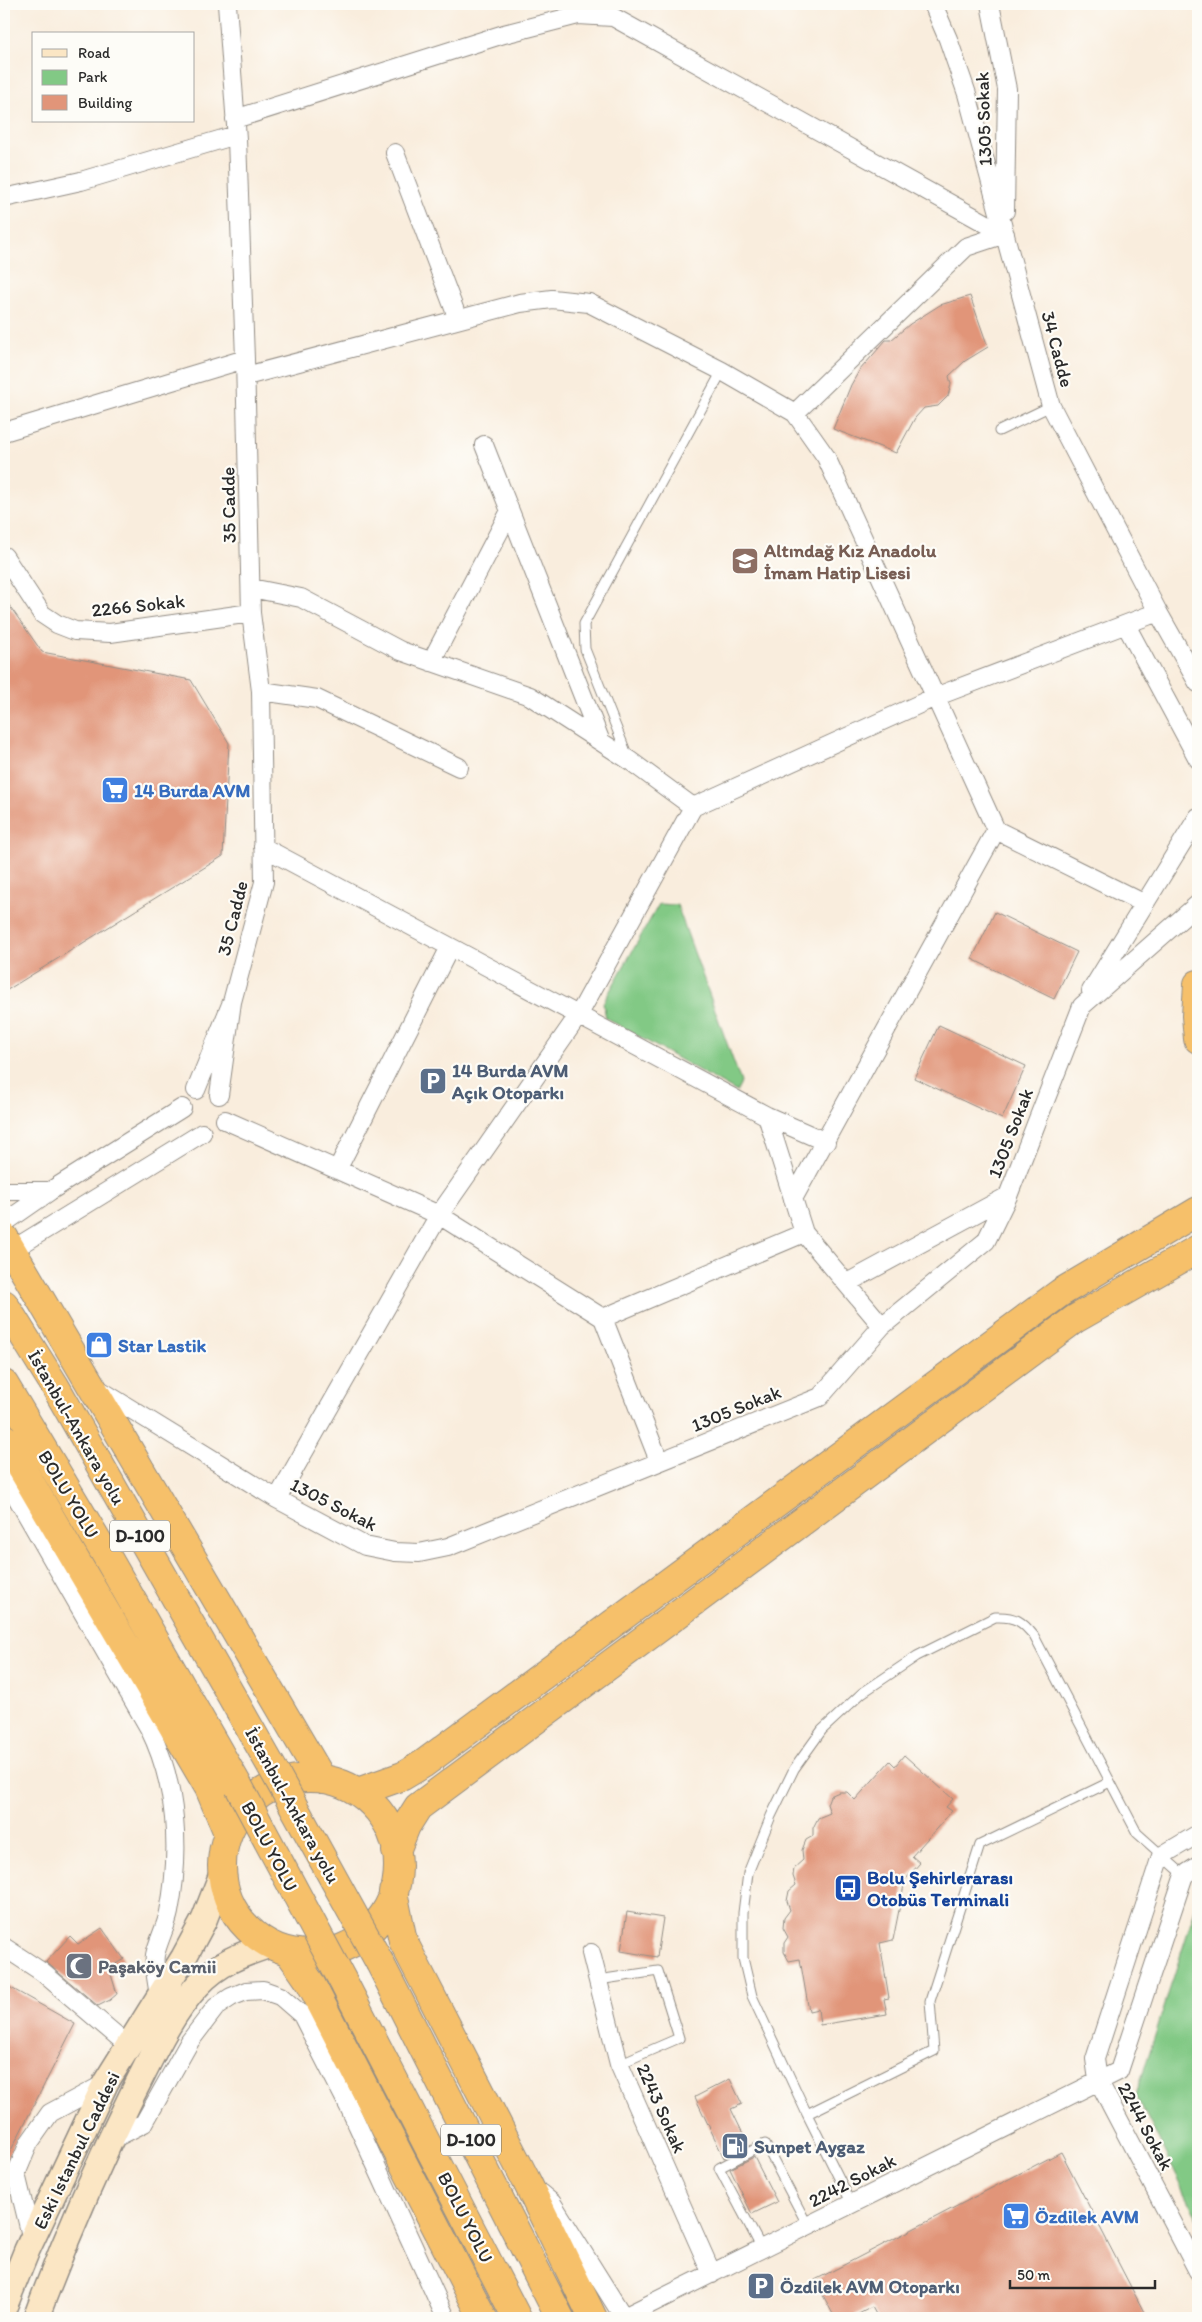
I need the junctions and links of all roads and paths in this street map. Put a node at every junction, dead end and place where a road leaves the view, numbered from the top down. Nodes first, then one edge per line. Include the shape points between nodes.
1 (227, 4) edge
2 (933, 4) edge
3 (990, 4) edge
4 (611, 10) edge
5 (236, 127) junction
6 (395, 153) dead end
7 (4, 198) edge
8 (1005, 234) junction
9 (458, 319) junction
10 (246, 368) junction
11 (722, 371) junction
12 (1051, 406) junction
13 (795, 413) junction
14 (4, 432) edge
15 (999, 432) dead end
16 (484, 445) dead end
17 (510, 510) junction
18 (4, 556) edge
19 (251, 588) junction
20 (1158, 612) junction
21 (252, 613) junction
22 (1126, 626) junction
23 (431, 662) junction
24 (1198, 683) edge
25 (261, 692) junction
26 (935, 698) junction
27 (601, 742) junction
28 (1198, 759) edge
29 (629, 760) junction
30 (459, 766) dead end
31 (693, 807) junction
32 (1198, 817) edge
33 (996, 830) junction
34 (263, 847) junction
35 (1143, 903) junction
36 (1198, 904) edge
37 (450, 947) junction
38 (1198, 984) edge
39 (232, 1002) junction
40 (1082, 1006) junction
41 (578, 1016) junction
42 (1198, 1039) edge
43 (196, 1090) junction
44 (219, 1094) junction
45 (182, 1108) junction
46 (767, 1116) junction
47 (225, 1120) junction
48 (202, 1133) junction
49 (826, 1142) junction
50 (337, 1170) junction
51 (4, 1191) edge
52 (50, 1191) junction
53 (1008, 1196) junction
54 (793, 1199) junction
55 (1195, 1207) edge
56 (439, 1215) junction
57 (4, 1223) edge
58 (804, 1233) junction
59 (8, 1243) edge
60 (1198, 1249) edge
61 (847, 1283) junction
62 (4, 1304) edge
63 (603, 1318) junction
64 (882, 1326) junction
65 (4, 1384) edge
66 (93, 1386) junction
67 (4, 1438) edge
68 (660, 1461) junction
69 (4, 1475) edge
70 (277, 1499) junction
71 (322, 1779) junction
72 (1110, 1782) junction
73 (358, 1792) junction
74 (228, 1833) junction
75 (1198, 1834) edge
76 (396, 1851) junction
77 (1161, 1856) junction
78 (1191, 1871) edge
79 (222, 1874) junction
80 (393, 1892) junction
81 (4, 1947) edge
82 (280, 1948) junction
83 (591, 1953) dead end
84 (598, 1980) junction
85 (159, 1997) junction
86 (130, 2047) junction
87 (619, 2064) junction
88 (1098, 2080) junction
89 (106, 2082) junction
90 (807, 2114) junction
91 (110, 2141) junction
92 (526, 2180) junction
93 (852, 2204) junction
94 (808, 2226) junction
95 (32, 2240) junction
96 (762, 2249) junction
97 (1198, 2271) edge
98 (712, 2274) junction
99 (4, 2307) edge
100 (36, 2318) edge
101 (446, 2318) edge
102 (483, 2318) edge
103 (517, 2318) edge
104 (560, 2318) edge
105 (593, 2318) edge
106 (624, 2318) edge

1 - 5 street, 35 Cadde
2 - 8 street, 34 Cadde via 967,94
3 - 8 street, 1305 Sokak via 1007,89
4 - 5 street via 504,34
4 - 8 street
5 - 7 street via 81,181
5 - 10 street, 35 Cadde
6 - 9 street
8 - 12 street, 34 Cadde
8 - 13 street via 966,247
9 - 10 street
9 - 11 street via 520,303 552,299 589,303
10 - 14 street
10 - 19 street, 35 Cadde
11 - 13 street
11 - 29 lane via 584,624 585,649
12 - 15 lane
12 - 20 street, 34 Cadde
13 - 26 street via 826,457
16 - 17 street
17 - 23 street
17 - 27 street
18 - 21 street, 2266 Sokak via 42,614 76,631 110,633
19 - 21 street, 35 Cadde
19 - 23 street via 301,598 401,651
20 - 22 street
20 - 24 street, 34 Cadde
21 - 25 street, 35 Cadde
22 - 26 street
22 - 28 street
23 - 27 street via 530,696
25 - 30 street via 317,699
25 - 34 street, 35 Cadde
26 - 31 street
26 - 33 street
27 - 29 street
29 - 31 street
31 - 41 street
32 - 35 street
33 - 35 street
33 - 49 street
34 - 37 street
34 - 39 street, 35 Cadde via 264,882
35 - 40 street
36 - 40 street, 1305 Sokak
37 - 41 street
37 - 50 street
38 - 42 highway
39 - 43 street
39 - 44 street
40 - 53 street, 1305 Sokak
41 - 46 street
41 - 56 street
43 - 44 street via 208,1089
43 - 45 street via 186,1097
44 - 47 street via 226,1107
45 - 48 street via 182,1116 189,1128
45 - 52 street
46 - 49 street
46 - 54 street
47 - 48 street via 215,1130
47 - 50 street
48 - 59 street
49 - 54 street
50 - 56 street
51 - 52 street
52 - 57 street
53 - 61 street
53 - 64 street, 1305 Sokak via 986,1240
54 - 58 street
55 - 73 highway via 1060,1293 423,1764 397,1779
56 - 63 street
56 - 70 street
58 - 61 street
58 - 63 street
59 - 66 highway
60 - 76 highway via 1075,1319 418,1807
61 - 64 street
62 - 104 highway, İstanbul-Ankara yolu / D-100, bridge via 55,1386 380,1962
63 - 68 street
64 - 68 street, 1305 Sokak via 820,1397
65 - 103 highway, BOLU YOLU / D-100, bridge via 239,1787
66 - 70 street, 1305 Sokak
66 - 71 highway
67 - 74 highway via 209,1788
68 - 70 street, 1305 Sokak via 448,1547 418,1553 364,1546
69 - 85 street via 149,1728 165,1766 173,1813 175,1859 169,1912 155,1957
71 - 73 highway
71 - 74 highway via 298,1778 276,1784 239,1813
72 - 77 lane via 1137,1833
72 - 90 lane via 980,1845 930,2001 934,2050
72 - 90 lane via 1034,1636 1023,1623 1008,1616 995,1617 918,1656 862,1693 822,1730 794,1768 771,1816 748,1873 743,1913 743,1958 752,1996
73 - 76 highway via 381,1814
74 - 79 highway via 222,1853
75 - 77 street
76 - 80 highway via 397,1872
77 - 78 lane
77 - 88 street via 1095,2059
78 - 88 street, 2242 Sokak via 1120,2070
79 - 82 highway via 227,1896 237,1916 251,1932
79 - 85 main road, Eski Istanbul Caddesi via 204,1920
80 - 82 highway via 384,1912 370,1930 353,1943 333,1951 311,1954
80 - 92 highway via 403,1941
81 - 86 street via 42,1972
82 - 91 main road via 229,1960 197,1985 155,2048
82 - 102 highway via 310,1982
83 - 84 street, 2243 Sokak
84 - 87 street, 2243 Sokak
84 - 87 lane via 658,1972 680,2038
85 - 86 main road, Eski Istanbul Caddesi
86 - 89 main road, Eski Istanbul Caddesi
87 - 98 street, 2243 Sokak
88 - 93 street, 2242 Sokak
88 - 97 street, 2244 Sokak
89 - 95 main road, Eski Istanbul Caddesi
89 - 95 street via 50,2113 29,2143 16,2174
90 - 93 lane
91 - 100 main road via 62,2246
91 - 101 street via 144,2124 190,2041 216,2007 246,1991 263,1990 280,1996 302,2015 351,2111
92 - 105 highway
92 - 106 street via 552,2204
93 - 94 street, 2242 Sokak
94 - 96 street, 2242 Sokak
94 - 96 lane via 765,2144 719,2168
95 - 99 main road, Eski Istanbul Caddesi
96 - 98 street, 2242 Sokak
98 - 106 street, 2242 Sokak

